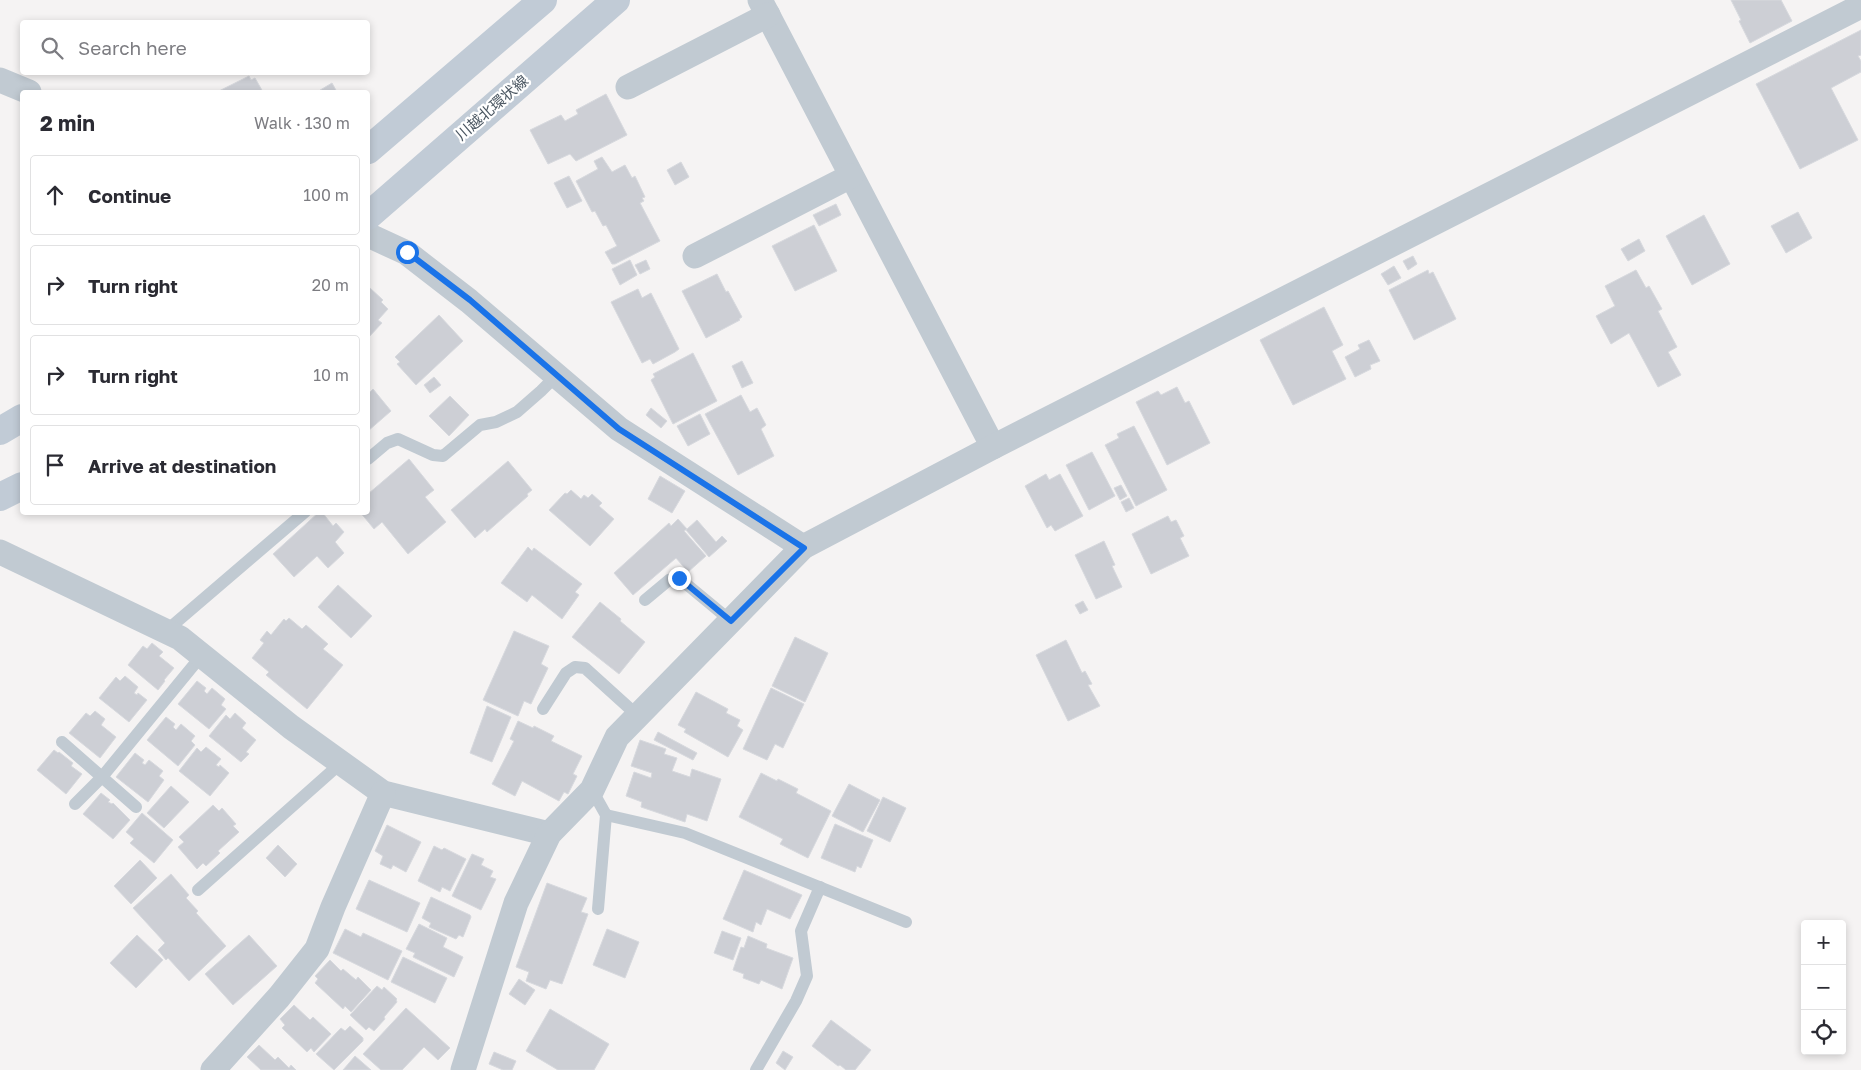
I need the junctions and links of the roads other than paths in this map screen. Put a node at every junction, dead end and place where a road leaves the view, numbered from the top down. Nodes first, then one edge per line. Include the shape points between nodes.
1 (543, 0) edge
2 (616, 0) edge
3 (1861, 6) edge
4 (764, 8) edge
5 (0, 80) edge
6 (628, 87) dead end
7 (24, 90) edge
8 (370, 148) edge
9 (851, 176) junction
10 (370, 214) edge
11 (370, 237) edge
12 (695, 256) dead end
13 (556, 376) junction
14 (20, 419) edge
15 (0, 431) edge
16 (993, 448) junction
17 (370, 457) edge
18 (20, 487) edge
19 (0, 497) edge
20 (301, 515) edge
21 (804, 548) junction
22 (0, 552) edge
23 (645, 600) dead end
24 (731, 621) junction
25 (166, 631) junction
26 (202, 655) junction
27 (542, 709) dead end
28 (638, 716) junction
29 (62, 742) dead end
30 (341, 763) junction
31 (102, 777) junction
32 (592, 790) junction
33 (383, 793) junction
34 (75, 804) dead end
35 (136, 807) dead end
36 (606, 815) junction
37 (549, 834) junction
38 (820, 887) junction
39 (198, 890) dead end
40 (598, 909) dead end
41 (906, 922) dead end
42 (213, 1070) edge
43 (463, 1070) edge
44 (756, 1070) edge

1 - 8 main road
2 - 10 main road, 川越北環状線
3 - 16 street
4 - 6 street
4 - 9 street
5 - 7 street
9 - 12 street
9 - 16 street
11 - 13 street via 407,252 470,300
13 - 17 lane via 517,412 480,425 443,456 433,455 398,439 387,443
13 - 21 street via 619,429
14 - 15 main road
16 - 21 street
18 - 19 main road
20 - 25 lane
21 - 24 street
22 - 25 street
23 - 24 lane via 669,580 679,578
24 - 28 street
25 - 26 street
26 - 30 street
26 - 31 lane
27 - 28 lane via 566,673 575,667 585,668
28 - 32 street via 617,737
29 - 31 lane
30 - 33 street
30 - 39 lane
31 - 34 lane
31 - 35 lane
32 - 36 lane
32 - 37 street
33 - 37 street
33 - 42 street via 332,907 317,949
36 - 38 lane via 685,833
36 - 40 lane
37 - 43 street via 516,903
38 - 41 lane
38 - 44 lane via 801,931 807,976

